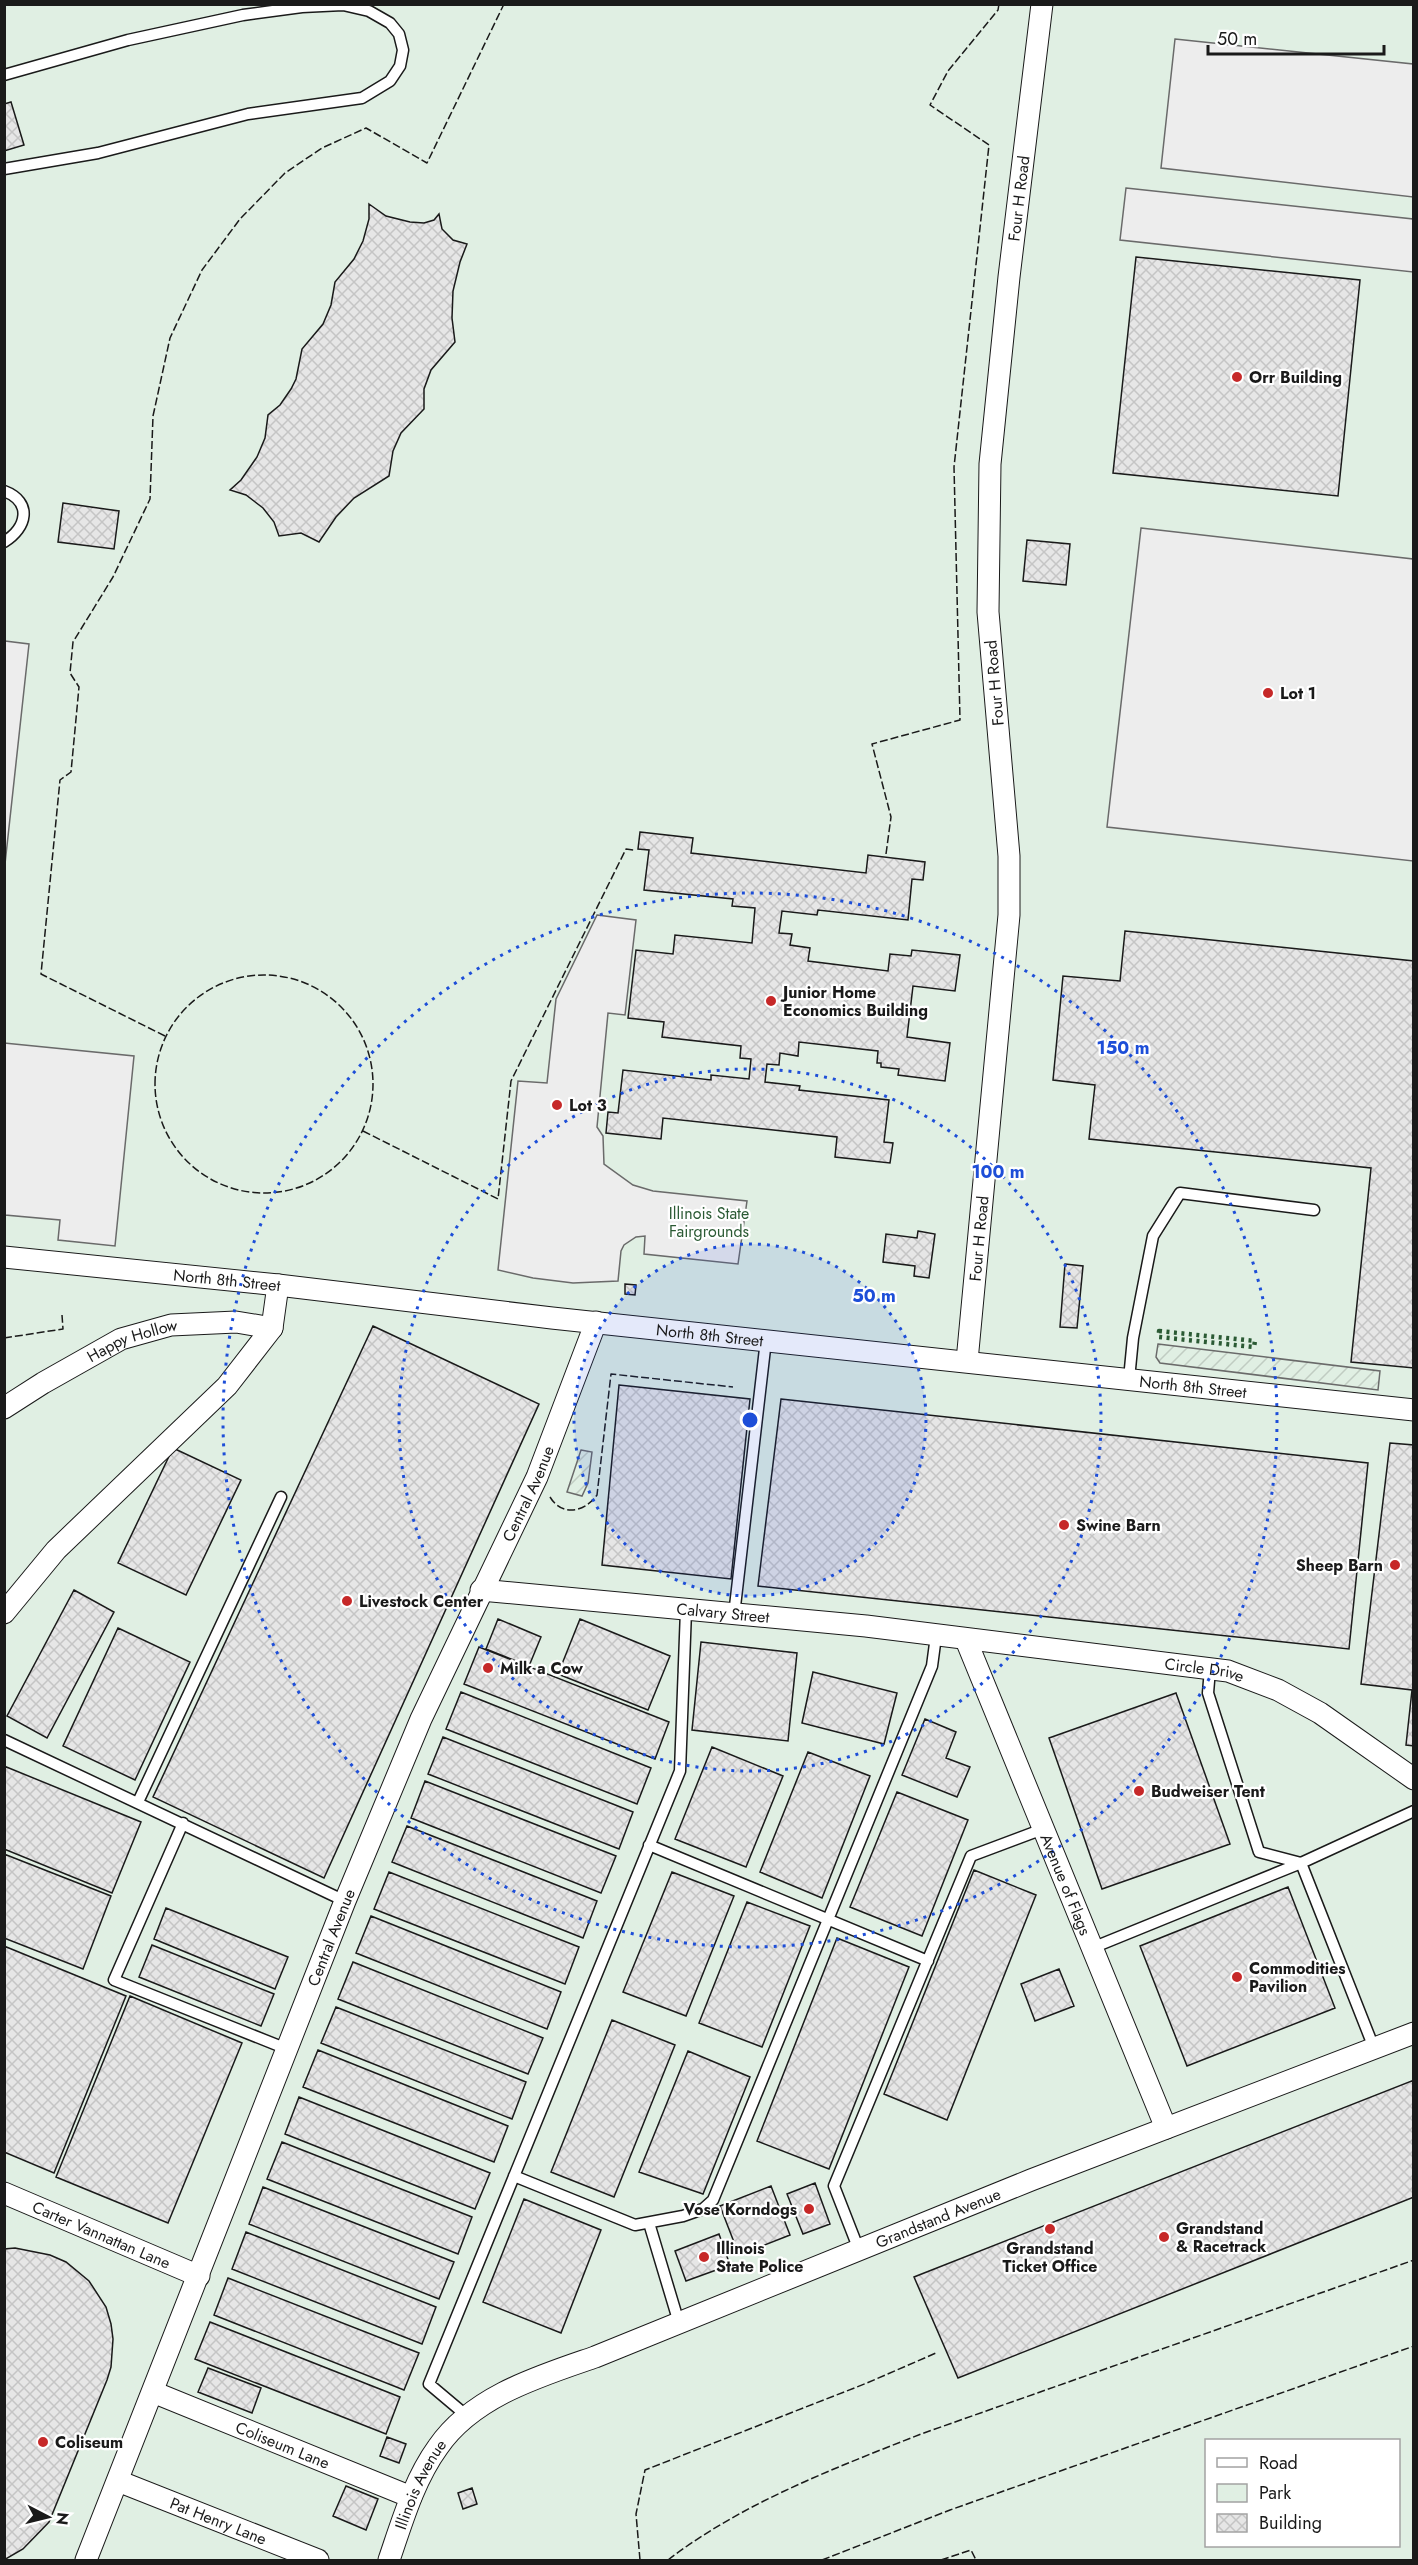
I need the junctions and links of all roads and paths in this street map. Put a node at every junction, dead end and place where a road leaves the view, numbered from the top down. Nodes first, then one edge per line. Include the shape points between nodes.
1 (1042, 4) edge
2 (4, 75) edge
3 (4, 169) edge
4 (4, 491) edge
5 (4, 542) edge
6 (1314, 1210) dead end
7 (4, 1257) edge
8 (278, 1285) junction
9 (596, 1322) junction
10 (272, 1328) junction
11 (766, 1340) junction
12 (967, 1361) junction
13 (1129, 1379) junction
14 (4, 1408) edge
15 (1413, 1410) edge
16 (281, 1497) dead end
17 (481, 1590) junction
18 (686, 1610) junction
19 (4, 1613) edge
20 (734, 1615) junction
21 (936, 1636) junction
22 (966, 1640) junction
23 (1210, 1669) junction
24 (4, 1740) edge
25 (1413, 1779) edge
26 (138, 1802) junction
27 (1413, 1811) edge
28 (183, 1823) junction
29 (1043, 1829) junction
30 (649, 1845) junction
31 (1301, 1863) junction
32 (345, 1901) junction
33 (828, 1920) junction
34 (1092, 1948) junction
35 (927, 1961) junction
36 (1413, 2032) edge
37 (1374, 2048) junction
38 (286, 2049) junction
39 (1166, 2128) junction
40 (514, 2176) junction
41 (4, 2193) edge
42 (649, 2223) junction
43 (859, 2250) junction
44 (198, 2276) junction
45 (679, 2323) junction
46 (153, 2392) junction
47 (467, 2416) junction
48 (118, 2481) junction
49 (411, 2497) junction
50 (86, 2560) edge
51 (318, 2560) edge
52 (389, 2560) edge

1 - 12 street, Four H Road via 990,464 988,612 1009,856 1009,904
2 - 3 lane via 128,40 243,15 343,5 369,11 390,23 399,34 403,50 400,66 390,81 362,98 248,114 98,153
4 - 5 lane via 24,506 24,519
6 - 13 lane via 1180,1193 1153,1236
7 - 8 street, North 8th Street
8 - 9 street, North 8th Street
8 - 10 street
9 - 11 street, North 8th Street
9 - 17 street, Central Avenue via 537,1477
10 - 14 street, Happy Hollow via 236,1322 171,1325 121,1339
10 - 19 street via 227,1386 56,1550
11 - 12 street, North 8th Street
11 - 20 lane
12 - 13 street, North 8th Street
13 - 15 street, North 8th Street
16 - 26 lane
17 - 18 street, Calvary Street
17 - 32 street, Central Avenue via 420,1719
18 - 20 street, Calvary Street
18 - 30 lane via 680,1771
20 - 21 street, Calvary Street
21 - 22 street, Calvary Street
21 - 33 lane via 932,1666
22 - 23 street, Circle Drive
22 - 29 street, Avenue of Flags
23 - 25 street, Circle Drive via 1228,1671 1278,1690 1320,1713
23 - 31 lane via 1208,1693 1259,1852
24 - 26 lane
26 - 28 lane
27 - 31 lane
28 - 32 lane
28 - 38 lane via 114,1980
29 - 34 street, Avenue of Flags
29 - 35 lane via 971,1856
30 - 33 lane
30 - 40 lane
31 - 34 lane
31 - 37 lane
32 - 38 street, Central Avenue
33 - 35 lane
33 - 42 lane via 712,2200 703,2209
34 - 39 street, Avenue of Flags
35 - 43 lane via 834,2186
36 - 37 street, Grandstand Avenue
37 - 39 street, Grandstand Avenue
38 - 44 street, Central Avenue
39 - 43 street, Grandstand Avenue
40 - 42 lane via 635,2225
40 - 47 lane via 429,2384
41 - 44 street, Carter Vannattan Lane
42 - 45 lane
43 - 45 street, Grandstand Avenue
44 - 46 street, Central Avenue
45 - 47 street, Grandstand Avenue via 540,2376
46 - 48 street, Central Avenue
46 - 49 street, Coliseum Lane
47 - 49 street, Illinois Avenue via 438,2446
48 - 50 street, Central Avenue
48 - 51 street, Pat Henry Lane
49 - 52 street, Illinois Avenue

